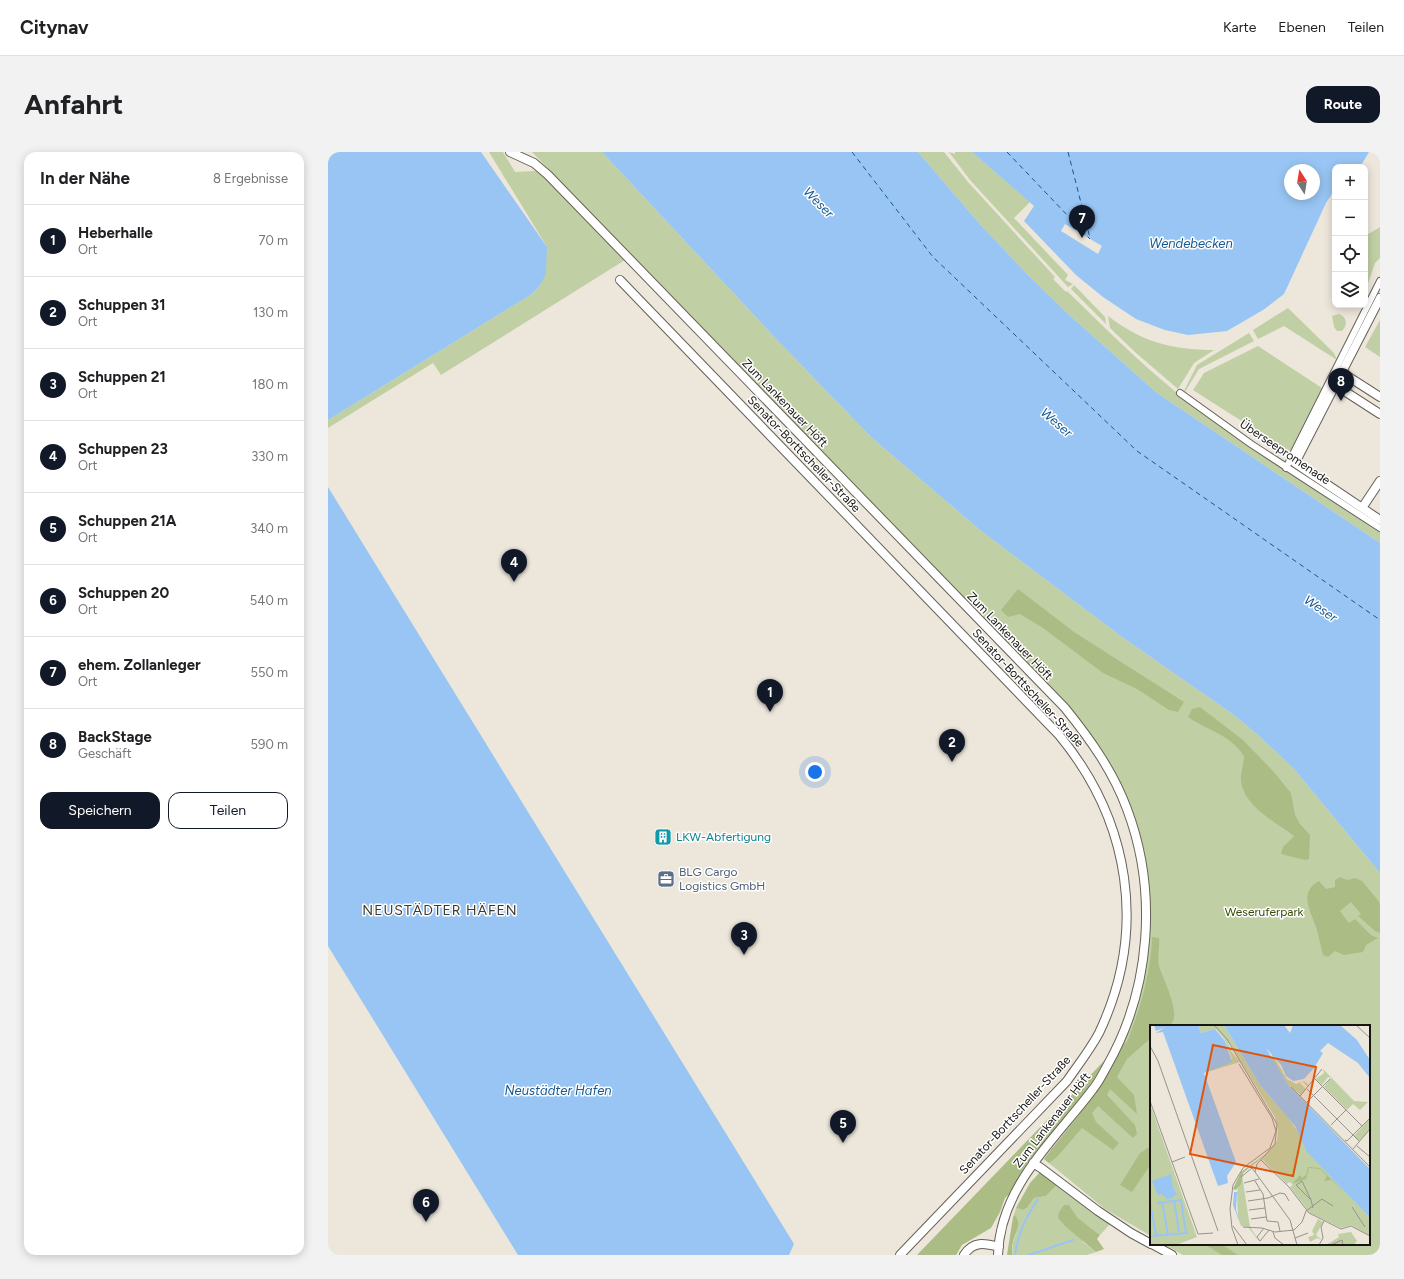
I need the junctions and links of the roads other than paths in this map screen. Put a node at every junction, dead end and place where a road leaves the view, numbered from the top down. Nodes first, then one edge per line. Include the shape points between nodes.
1 (510, 152) edge
2 (620, 280) dead end
3 (1380, 281) edge
4 (1380, 298) edge
5 (1341, 372) junction
6 (1335, 385) junction
7 (1180, 393) dead end
8 (1380, 396) edge
9 (1380, 414) edge
10 (1292, 462) junction
11 (1286, 468) junction
12 (1380, 481) edge
13 (1362, 508) junction
14 (1380, 520) edge
15 (1380, 528) edge
16 (1032, 1163) junction
17 (1150, 1243) edge
18 (1153, 1245) edge
19 (999, 1251) edge
20 (900, 1255) edge
21 (964, 1255) edge
22 (1172, 1255) edge

1 - 16 street, Zum Lankenauer Höft via 534,163 548,175 1065,708 1094,746 1117,785 1129,815 1143,870 1145,947 1139,979 1120,1042 1094,1088
2 - 20 street, Senator-Borttscheller-Straße via 1059,734 1082,764 1095,787 1117,843 1126,900 1124,948 1119,976 1098,1034 1066,1081
3 - 10 street
4 - 5 street
5 - 6 street
5 - 8 street
6 - 9 street
6 - 10 street
7 - 11 street, Überseepromenade
10 - 11 street
10 - 13 street, Überseepromenade
11 - 15 street, Überseepromenade
12 - 13 street
13 - 14 street, Überseepromenade
16 - 17 street via 1105,1216
16 - 19 street, Zum Lankenauer Höft via 1008,1209
18 - 22 street
19 - 21 street via 977,1243

